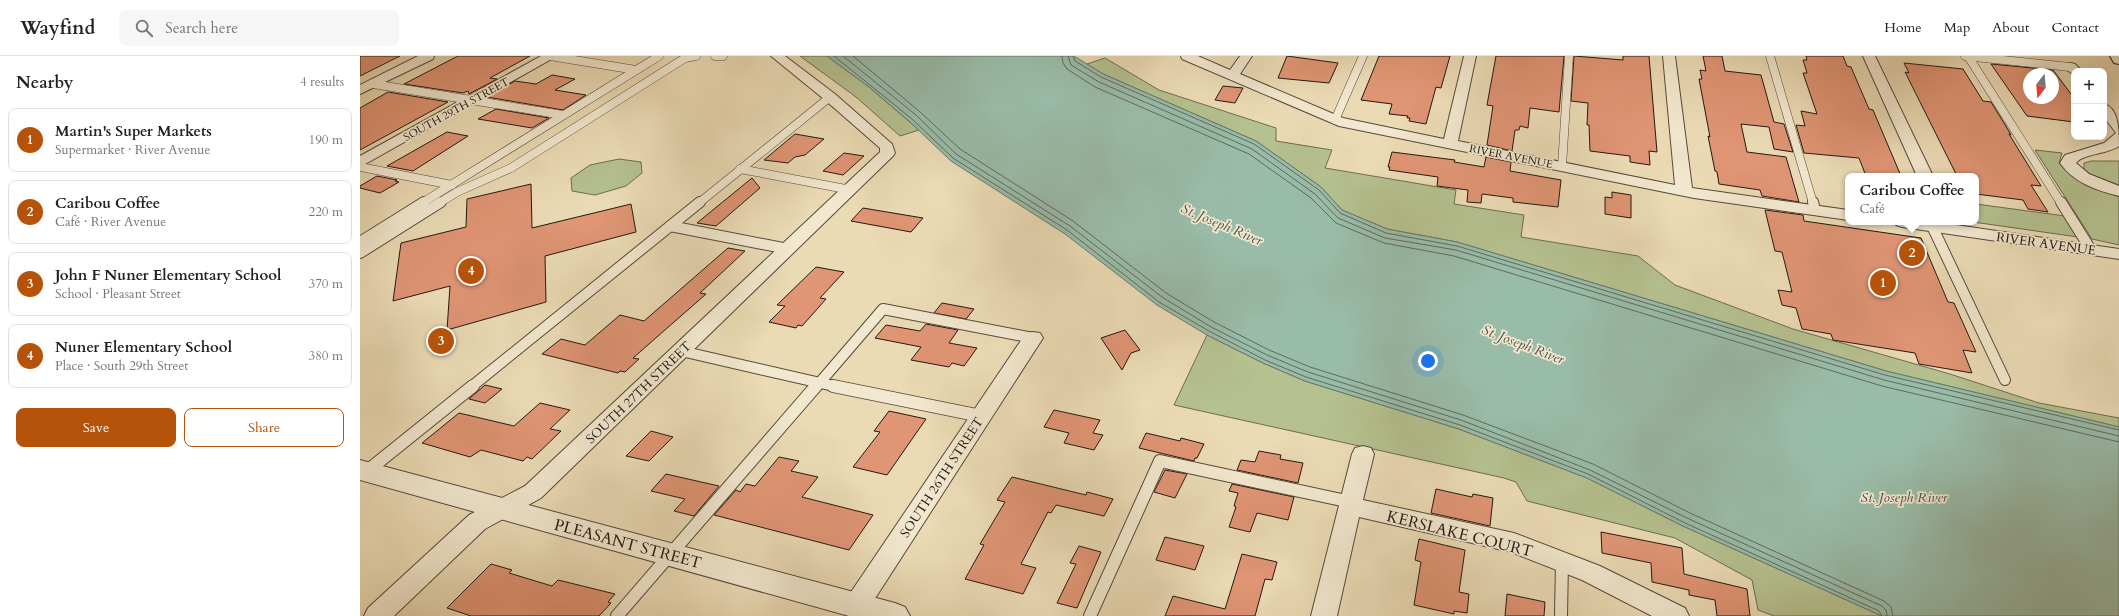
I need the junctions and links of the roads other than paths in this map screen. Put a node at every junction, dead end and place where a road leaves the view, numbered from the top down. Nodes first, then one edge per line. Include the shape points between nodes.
1 (428, 56) edge
2 (551, 56) edge
3 (659, 56) edge
4 (696, 56) edge
5 (715, 56) edge
6 (723, 56) edge
7 (777, 56) edge
8 (1187, 56) edge
9 (1246, 56) edge
10 (1363, 56) edge
11 (1470, 56) edge
12 (1569, 56) edge
13 (1669, 56) edge
14 (1770, 56) edge
15 (1869, 56) edge
16 (1965, 56) edge
17 (1968, 56) edge
18 (2117, 56) edge
19 (2119, 60) edge
20 (2071, 69) edge
21 (636, 70) junction
22 (1233, 75) junction
23 (372, 84) junction
24 (360, 90) edge
25 (830, 97) junction
26 (472, 100) junction
27 (2107, 112) edge
28 (563, 116) junction
29 (1335, 120) junction
30 (2119, 130) edge
31 (2119, 137) edge
32 (1450, 144) junction
33 (360, 162) edge
34 (360, 166) edge
35 (1562, 166) junction
36 (740, 169) junction
37 (1924, 173) edge
38 (452, 185) junction
39 (851, 190) junction
40 (2119, 190) edge
41 (1684, 191) junction
42 (1815, 210) junction
43 (1845, 214) edge
44 (1932, 225) edge
45 (670, 226) junction
46 (1942, 226) edge
47 (360, 242) edge
48 (788, 249) junction
49 (2091, 250) junction
50 (360, 253) edge
51 (2119, 254) edge
52 (1033, 338) joint
53 (681, 351) junction
54 (2006, 380) dead end
55 (819, 383) junction
56 (981, 416) junction
57 (1363, 454) dead end
58 (363, 471) edge
59 (1351, 504) junction
60 (503, 509) junction
61 (670, 555) junction
62 (1562, 561) junction
63 (852, 611) edge
64 (377, 616) edge
65 (616, 616) edge
66 (895, 616) edge
67 (1090, 616) edge
68 (1324, 616) edge
69 (1561, 616) edge
70 (1676, 616) edge

1 - 23 street
2 - 21 lane
2 - 26 street, SOUTH 29TH STREET
3 - 21 lane
4 - 50 lane via 685,58 511,168 457,192
5 - 6 lane
7 - 25 street
8 - 22 street, RIVER AVENUE
9 - 22 street
10 - 29 lane
11 - 32 street
12 - 35 lane
13 - 41 street
14 - 42 lane
15 - 37 street
16 - 17 lane
17 - 20 lane
17 - 49 lane
18 - 19 street
21 - 28 lane
22 - 29 street, RIVER AVENUE
23 - 24 street
23 - 26 lane
25 - 36 lane
25 - 39 street, SOUTH 27TH STREET via 887,147 888,153
26 - 28 lane
26 - 33 street, SOUTH 29TH STREET
27 - 30 street
28 - 38 lane
29 - 32 street, RIVER AVENUE
31 - 40 street via 2114,144 2106,148 2075,154 2068,163 2078,174 2089,180
32 - 35 street, RIVER AVENUE
34 - 38 lane
35 - 41 street, RIVER AVENUE
36 - 39 lane
36 - 45 lane
38 - 47 lane
39 - 48 street, SOUTH 27TH STREET
41 - 42 street, RIVER AVENUE
42 - 43 street, RIVER AVENUE
44 - 46 street, RIVER AVENUE
45 - 48 lane
45 - 58 lane
46 - 49 street, RIVER AVENUE
46 - 54 lane via 1962,291 1971,303
48 - 53 street, SOUTH 27TH STREET
49 - 51 street, RIVER AVENUE
52 - 55 lane via 883,309
52 - 56 street, SOUTH 26TH STREET
53 - 55 lane
53 - 60 street, SOUTH 27TH STREET via 533,492
55 - 56 lane
55 - 61 lane
56 - 63 street, SOUTH 26TH STREET
57 - 59 street
58 - 60 street, PLEASANT STREET
59 - 62 street, KERSLAKE COURT via 1514,543
59 - 67 lane via 1160,461
59 - 68 street
60 - 61 street, PLEASANT STREET
60 - 64 street, SOUTH 27TH STREET via 477,522
61 - 63 street, PLEASANT STREET
61 - 65 lane
62 - 69 lane
62 - 70 street, KERSLAKE COURT
63 - 66 street, PLEASANT STREET

